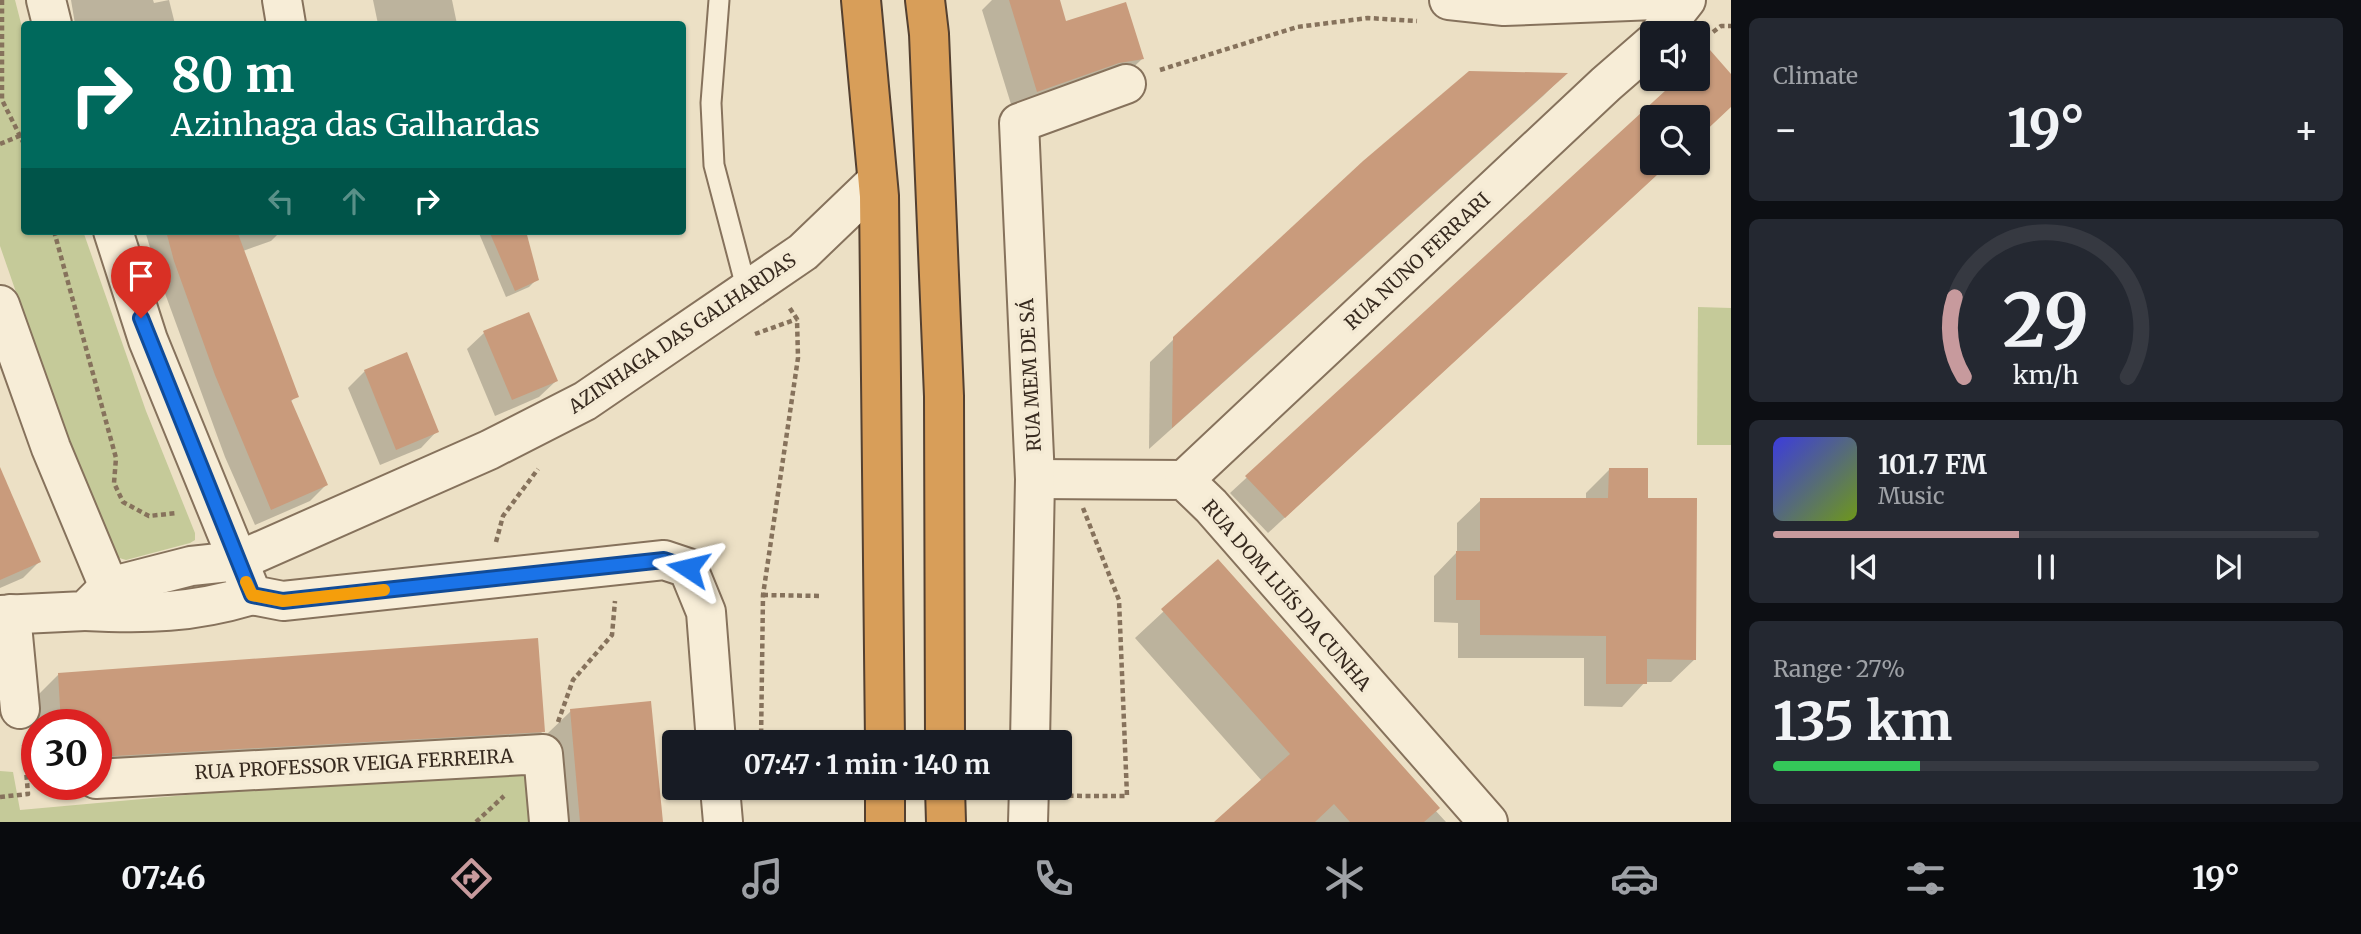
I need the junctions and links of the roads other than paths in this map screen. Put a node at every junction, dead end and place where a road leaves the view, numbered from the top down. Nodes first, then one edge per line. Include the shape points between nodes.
1 (46, 0) edge
2 (282, 0) edge
3 (719, 0) edge
4 (861, 0) edge
5 (925, 0) edge
6 (1655, 0) edge
7 (1686, 0) edge
8 (1436, 11) edge
9 (51, 21) edge
10 (286, 21) edge
11 (1669, 21) edge
12 (1640, 54) edge
13 (1142, 77) road end
14 (877, 181) junction
15 (114, 235) edge
16 (747, 291) junction
17 (0, 305) edge
18 (1035, 479) junction
19 (1184, 480) junction
20 (245, 578) junction
21 (97, 599) junction
22 (6, 615) edge
23 (20, 709) road end
24 (715, 730) edge
25 (885, 730) edge
26 (945, 730) edge
27 (1030, 730) edge
28 (112, 778) edge
29 (721, 800) edge
30 (885, 800) edge
31 (945, 800) edge
32 (1029, 800) edge
33 (549, 822) edge
34 (723, 822) edge
35 (886, 822) edge
36 (946, 822) edge
37 (1028, 822) edge
38 (1488, 822) edge

1 - 9 street
2 - 10 street
3 - 16 lane via 711,103 714,165
4 - 14 highway
5 - 26 highway via 944,396
6 - 8 street
7 - 11 street
12 - 19 street, RUA NUNO FERRARI
13 - 18 street, RUA MEM DE SÁ via 1018,123
14 - 16 street, AZINHAGA DAS GALHARDAS via 803,252
14 - 25 highway
15 - 20 street via 148,340
16 - 20 street, AZINHAGA DAS GALHARDAS via 585,401
17 - 21 street via 51,448
18 - 19 street via 1084,494
18 - 27 street, RUA MEM DE SÁ
19 - 38 street, RUA DOM LUÍS DA CUNHA
20 - 21 street, AZINHAGA DAS GALHARDAS via 191,566
20 - 24 street, AZINHAGA DAS GALHARDAS via 283,601 664,560 688,568 706,612
21 - 22 street, AZINHAGA DAS GALHARDAS
22 - 23 street
28 - 33 street, RUA PROFESSOR VEIGA FERREIRA via 543,754
29 - 34 street
30 - 35 highway
31 - 36 highway
32 - 37 street

